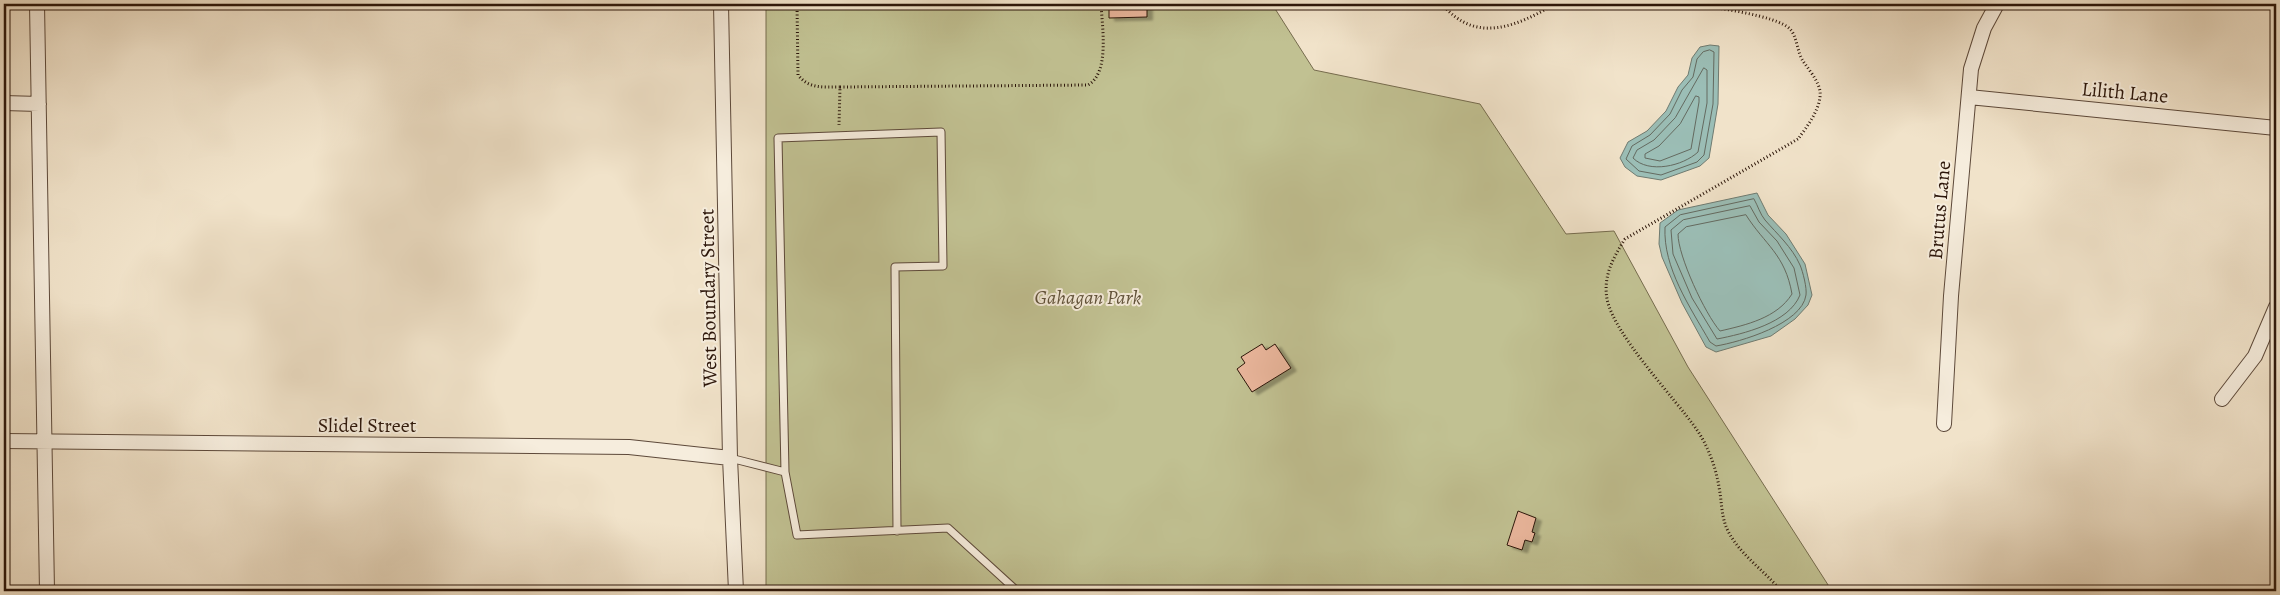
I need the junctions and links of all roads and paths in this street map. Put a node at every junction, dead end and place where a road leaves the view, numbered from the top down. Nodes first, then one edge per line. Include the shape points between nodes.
1 (37, 4) edge
2 (721, 4) edge
3 (797, 4) edge
4 (1102, 4) edge
5 (1442, 4) edge
6 (1555, 4) edge
7 (1690, 4) edge
8 (1997, 4) edge
9 (840, 87) junction
10 (1969, 97) junction
11 (4, 103) edge
12 (39, 104) junction
13 (2276, 128) edge
14 (838, 136) junction
15 (2276, 308) edge
16 (2222, 399) dead end
17 (1944, 424) dead end
18 (4, 441) edge
19 (46, 442) junction
20 (730, 458) junction
21 (785, 472) junction
22 (897, 531) junction
23 (47, 591) edge
24 (736, 591) edge
25 (1017, 591) edge
26 (1781, 591) edge

1 - 12 street
2 - 20 street, West Boundary Street
3 - 9 path via 798,75 812,86
4 - 9 path via 1100,72 1088,85
5 - 6 path via 1463,21 1480,28 1515,24
7 - 26 path via 1756,15 1791,30 1820,92 1813,118 1798,139 1625,239 1612,259 1606,281 1608,300 1615,320 1634,349 1699,432 1713,463 1728,531
8 - 10 street, Brutus Lane via 1984,28 1972,69
9 - 14 path
10 - 13 street, Lilith Lane
10 - 17 street, Brutus Lane via 1951,296
11 - 12 street
12 - 19 street
14 - 21 lane via 778,138
14 - 22 lane via 941,132 943,266 895,267
15 - 16 street via 2255,356
18 - 19 street, Slidel Street
19 - 20 street, Slidel Street via 629,447
19 - 23 street
20 - 21 lane
20 - 24 street, West Boundary Street
21 - 22 lane via 797,535
22 - 25 lane via 948,528

